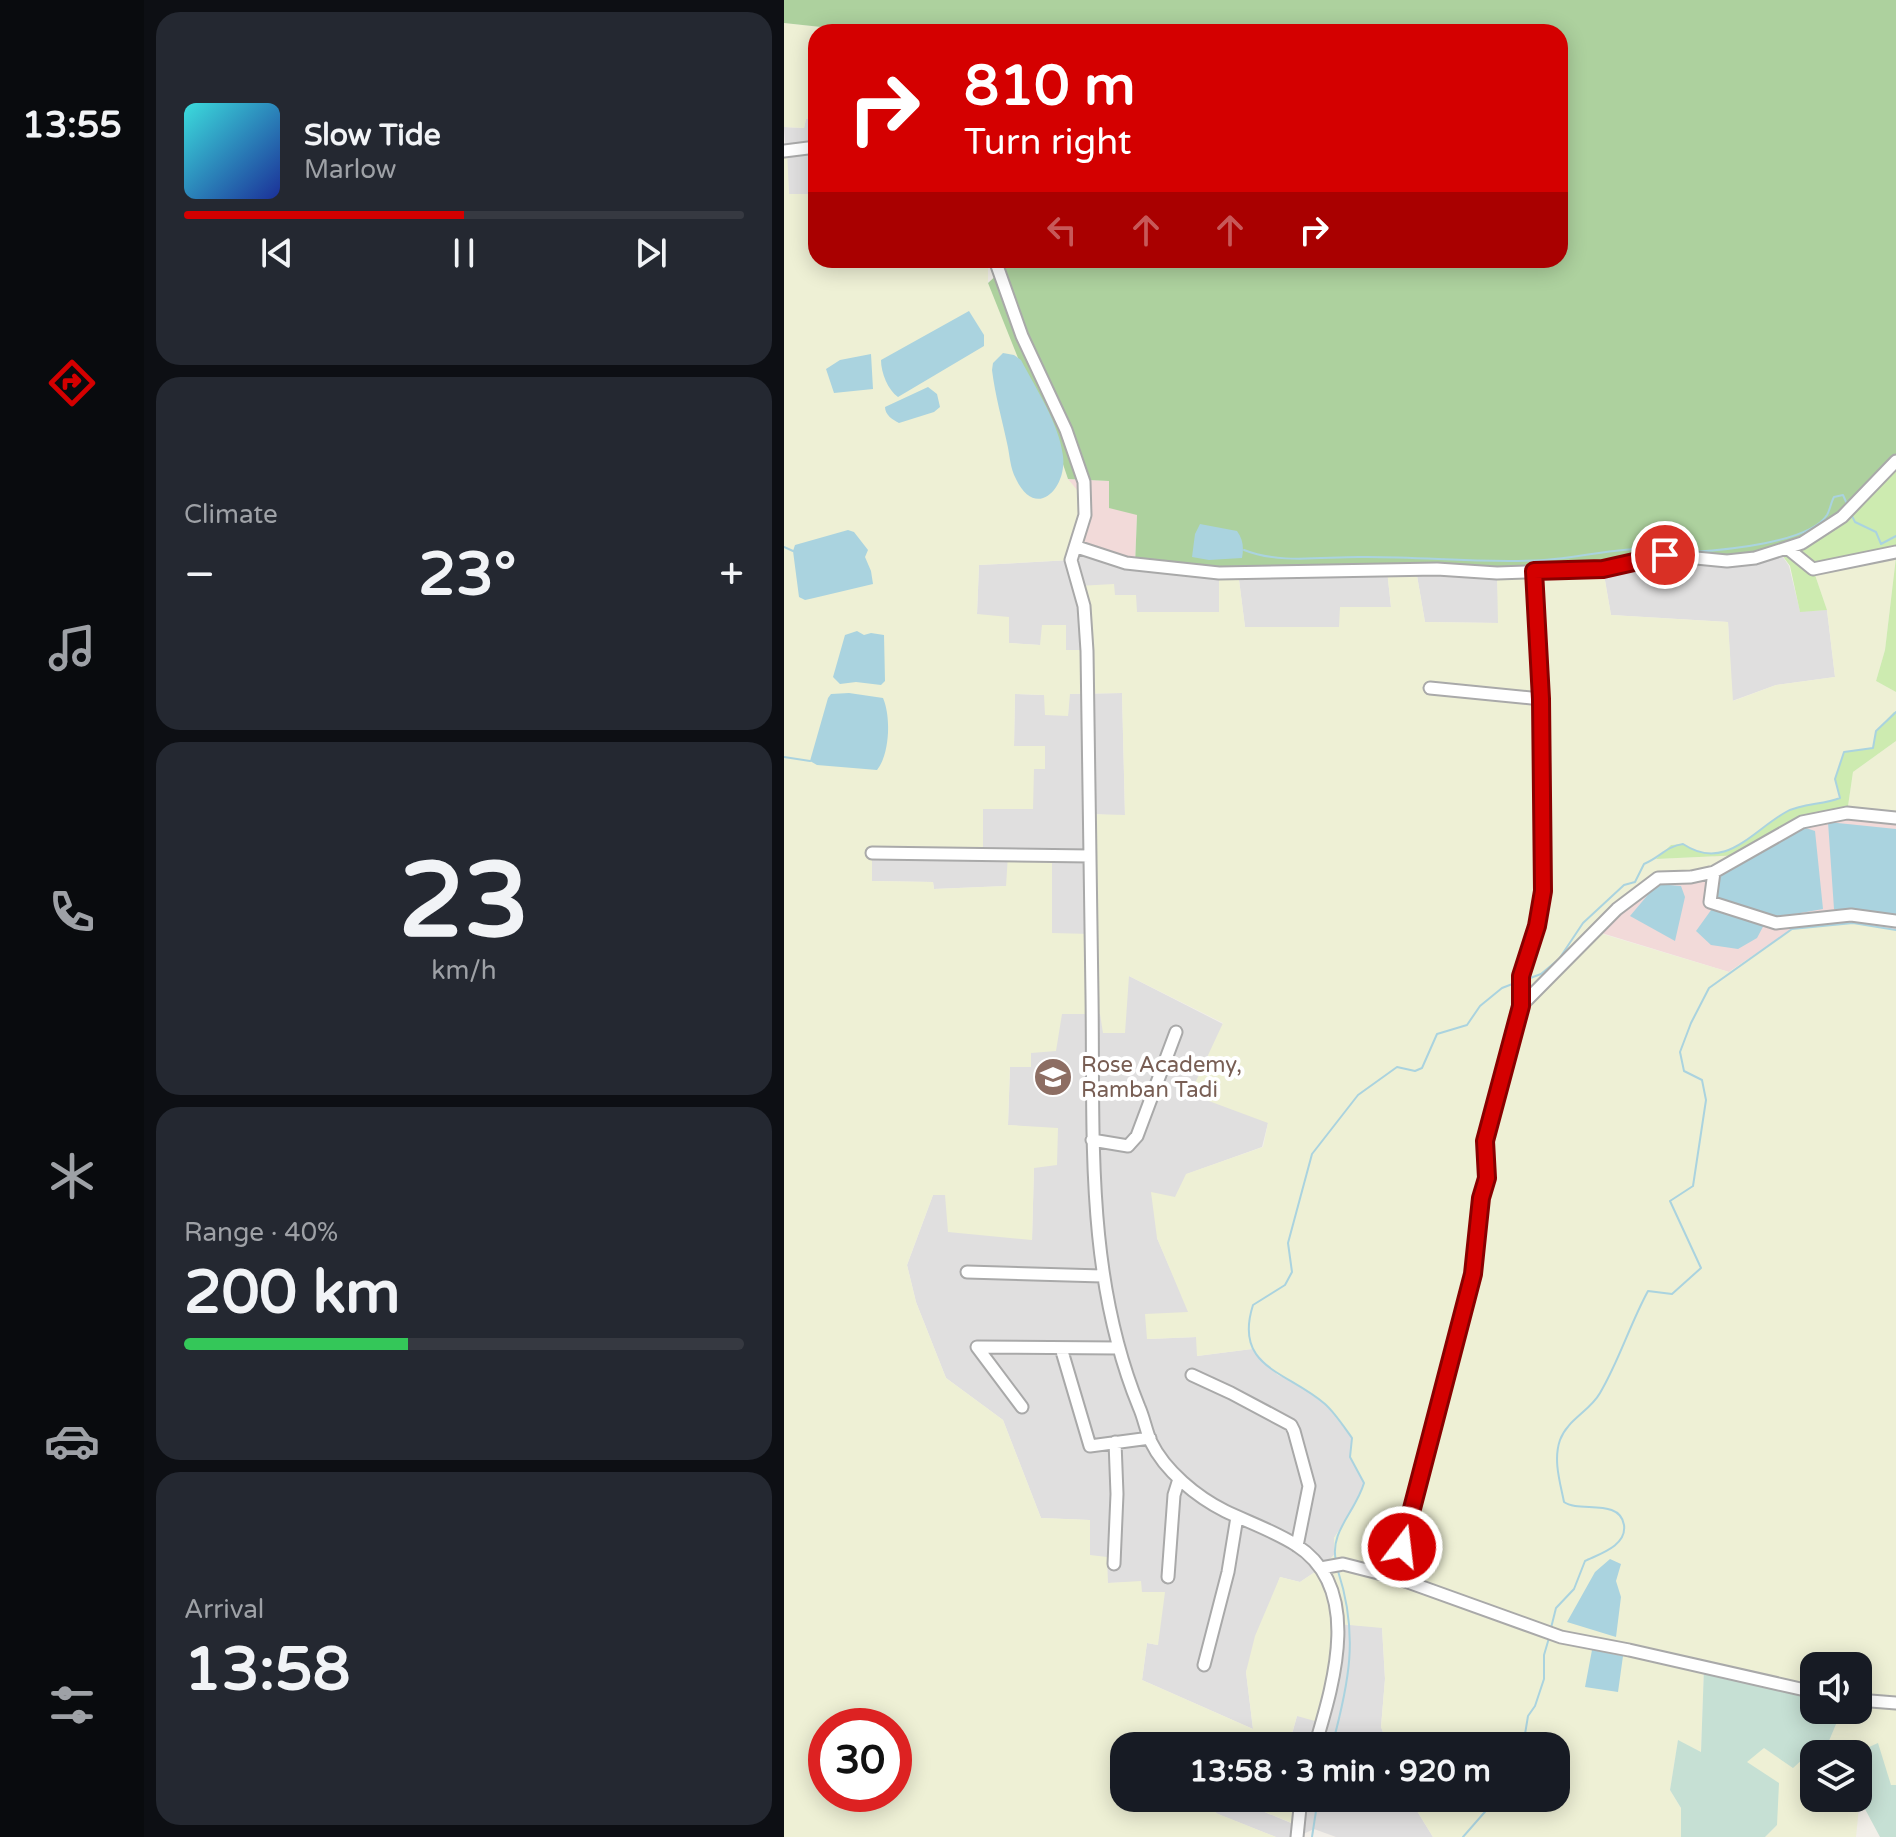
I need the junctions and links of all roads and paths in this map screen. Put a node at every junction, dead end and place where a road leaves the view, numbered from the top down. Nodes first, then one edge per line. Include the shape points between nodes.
1 (808, 148) edge
2 (784, 151) edge
3 (998, 268) edge
4 (1896, 461) edge
5 (1077, 547) junction
6 (1787, 548) junction
7 (1896, 552) edge
8 (1534, 571) junction
9 (1430, 688) dead end
10 (1541, 699) junction
11 (1896, 818) edge
12 (872, 853) dead end
13 (1090, 856) junction
14 (1714, 872) junction
15 (1896, 921) edge
16 (1521, 1006) junction
17 (1176, 1032) dead end
18 (1092, 1140) junction
19 (967, 1272) dead end
20 (1102, 1276) junction
21 (1061, 1348) junction
22 (1118, 1348) junction
23 (1192, 1375) dead end
24 (1022, 1407) dead end
25 (1150, 1438) junction
26 (1115, 1442) junction
27 (1179, 1479) junction
28 (1237, 1517) junction
29 (1297, 1546) junction
30 (1114, 1564) dead end
31 (1325, 1568) junction
32 (1168, 1577) dead end
33 (1394, 1577) junction
34 (1204, 1665) dead end
35 (1800, 1689) edge
36 (1872, 1701) edge
37 (1896, 1703) edge
38 (1319, 1732) edge
39 (1300, 1812) edge
40 (1297, 1837) edge

1 - 2 street
3 - 5 street via 1081,467 1087,502
4 - 6 street via 1842,517
5 - 8 street via 1126,563 1219,573
5 - 13 street via 1071,560 1084,606 1087,651
6 - 7 street via 1813,569
6 - 8 street via 1727,561 1665,555 1603,569
8 - 10 street
9 - 10 street
10 - 16 street via 1543,891 1521,982
11 - 14 street via 1847,813 1802,822
12 - 13 street
13 - 18 street
14 - 15 street via 1710,902 1776,923 1851,915
14 - 16 street via 1658,878 1617,909
16 - 33 street via 1485,1141 1487,1178 1473,1274
17 - 18 street via 1137,1136 1128,1146
18 - 20 street
19 - 20 street
20 - 22 street
21 - 22 street
21 - 24 street via 977,1347
21 - 26 street via 1090,1446
22 - 25 street
23 - 29 street via 1291,1425 1309,1486
25 - 26 street
25 - 27 street
26 - 30 street
27 - 28 street via 1203,1500
27 - 32 street
28 - 29 street
28 - 34 street
29 - 31 street
31 - 33 street via 1343,1564
31 - 38 street via 1338,1624 1330,1697
33 - 35 street via 1534,1630
36 - 37 street
39 - 40 street

